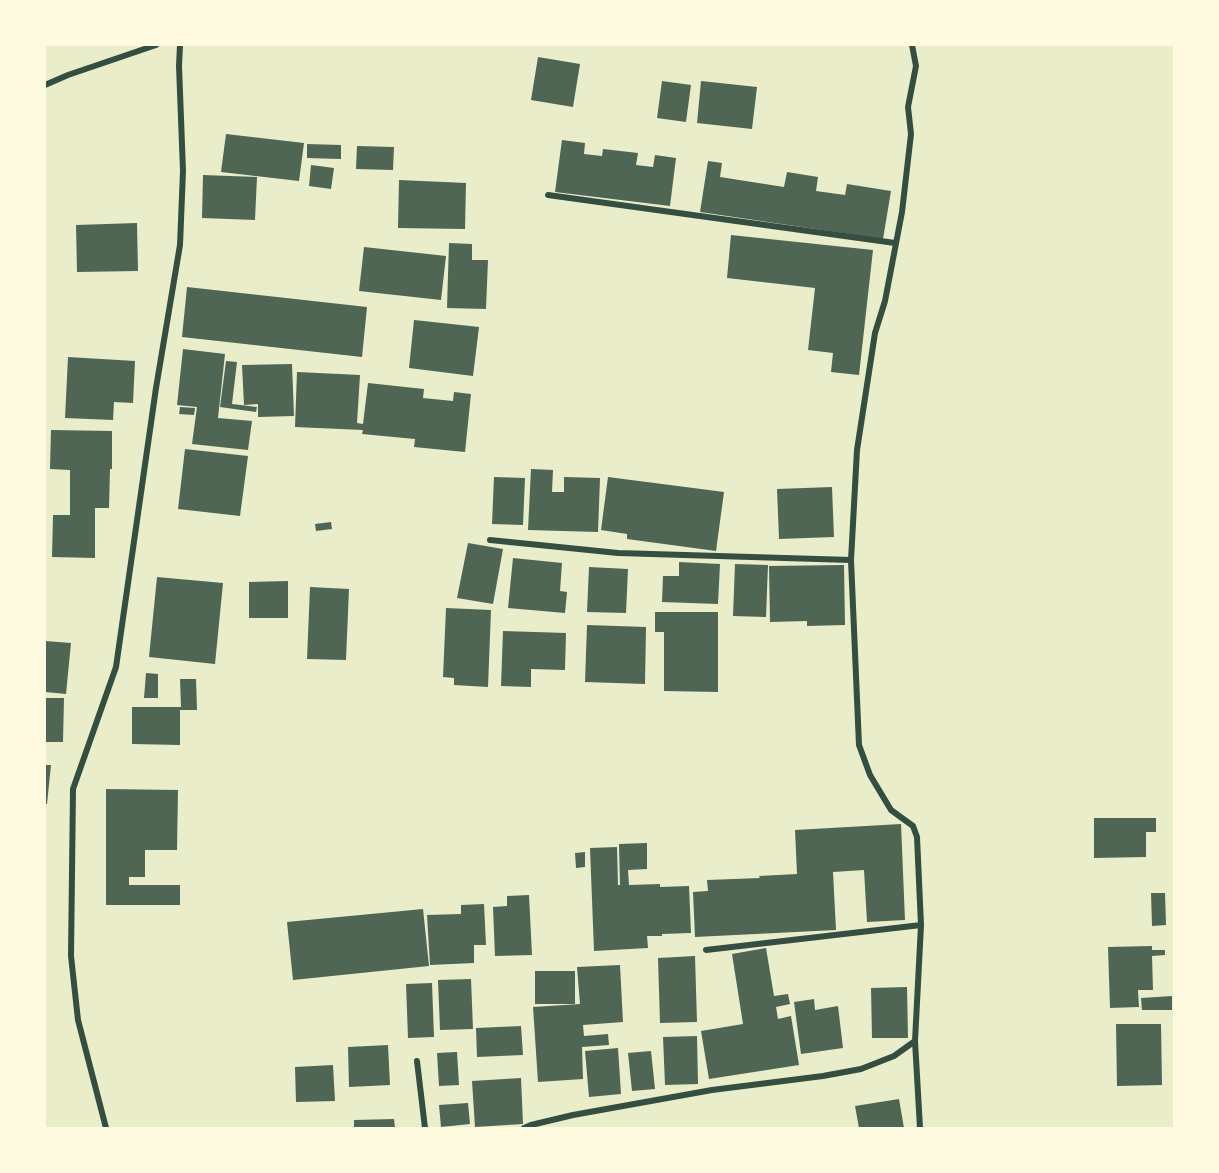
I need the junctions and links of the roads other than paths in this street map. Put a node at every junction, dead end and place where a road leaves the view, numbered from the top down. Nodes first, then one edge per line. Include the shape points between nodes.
1 (156, 45) edge
2 (180, 45) edge
3 (912, 45) edge
4 (45, 85) edge
5 (548, 195) dead end
6 (895, 243) junction
7 (490, 540) dead end
8 (851, 560) junction
9 (921, 926) junction
10 (706, 950) dead end
11 (915, 1041) junction
12 (417, 1061) dead end
13 (106, 1128) edge
14 (425, 1128) edge
15 (524, 1128) edge
16 (920, 1128) edge

1 - 4 street
2 - 13 street via 180,245 116,667 73,789 71,956 78,1020
3 - 6 street via 916,66 908,107 912,134
5 - 6 street
6 - 8 street via 875,333 857,450
7 - 8 street via 618,554
8 - 9 street via 859,745 870,775 891,810 913,826 917,837
9 - 10 street
9 - 11 street
11 - 15 street via 894,1056 861,1069 712,1090 573,1115
11 - 16 street
12 - 14 street

